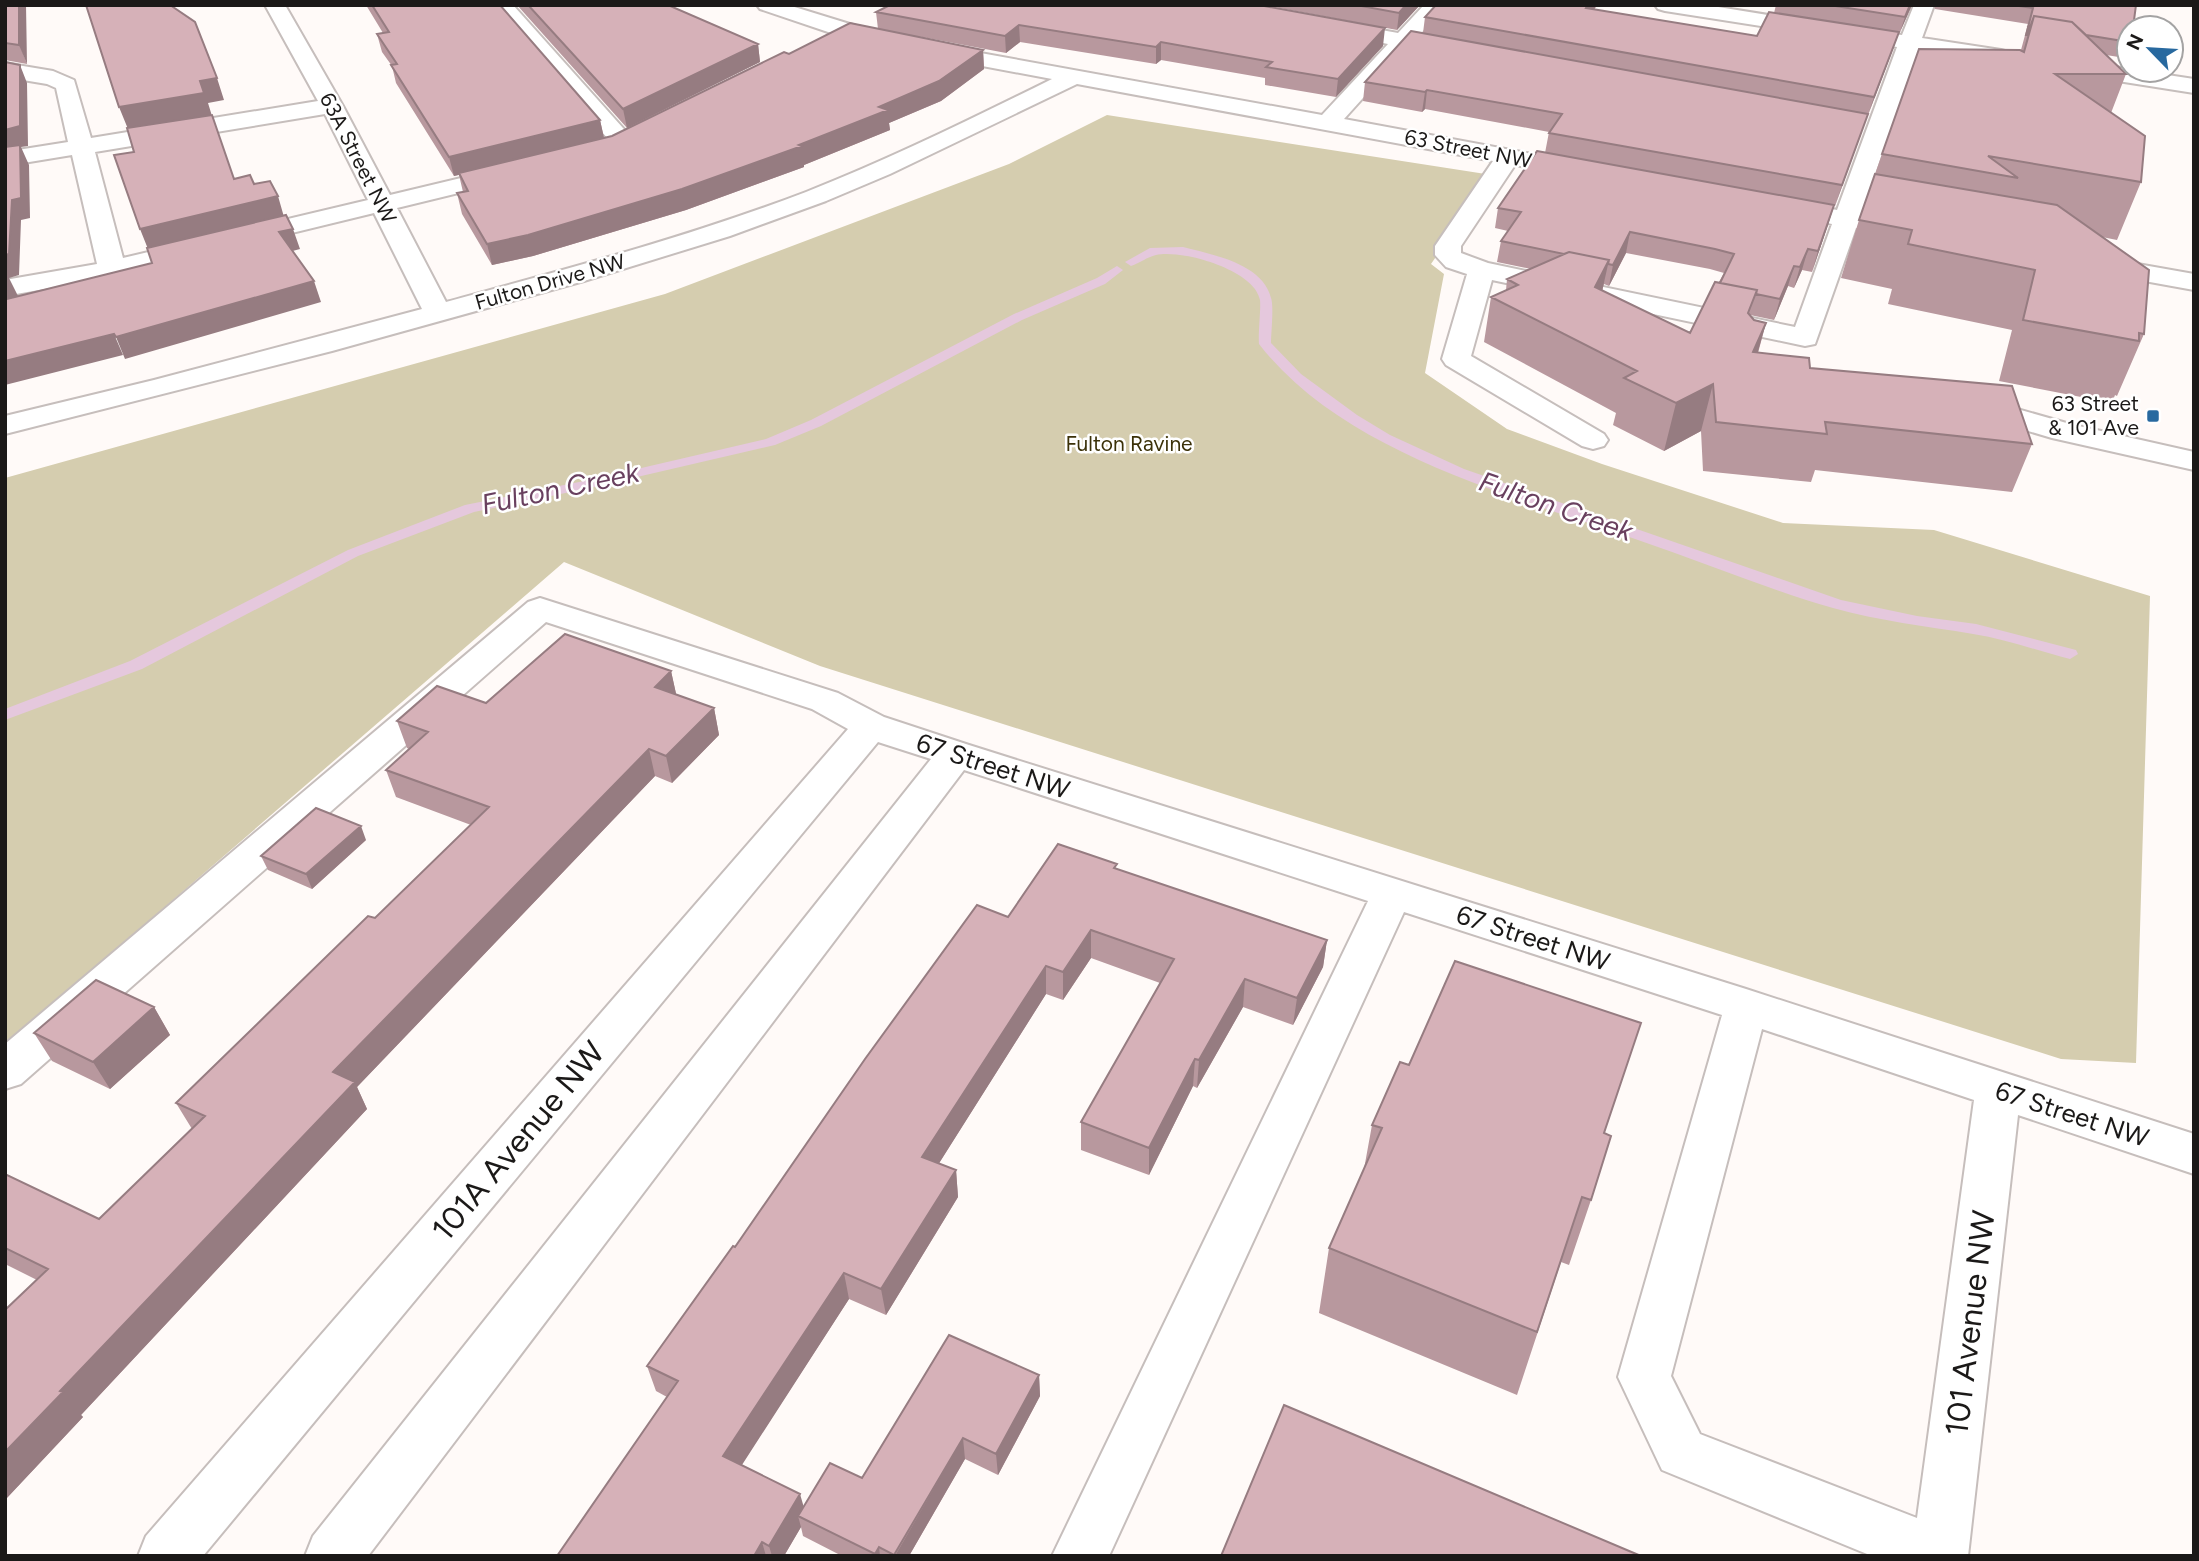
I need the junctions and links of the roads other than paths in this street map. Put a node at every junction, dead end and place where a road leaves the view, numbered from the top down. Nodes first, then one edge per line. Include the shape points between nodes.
1 (275, 5) edge
2 (502, 5) edge
3 (767, 5) edge
4 (1435, 5) edge
5 (1924, 5) edge
6 (1675, 6) edge
7 (874, 16) dead end
8 (1307, 23) edge
9 (844, 32) junction
10 (1842, 33) edge
11 (1869, 37) edge
12 (1402, 40) junction
13 (1910, 43) junction
14 (813, 47) edge
15 (1470, 53) edge
16 (2018, 60) edge
17 (2059, 66) edge
18 (5, 70) edge
19 (1073, 77) junction
20 (2194, 86) edge
21 (332, 106) junction
22 (1850, 122) edge
23 (1328, 123) junction
24 (1878, 127) junction
25 (647, 130) edge
26 (623, 142) junction
27 (82, 147) junction
28 (599, 151) edge
29 (1508, 157) junction
30 (5, 159) edge
31 (539, 166) edge
32 (1602, 174) edge
33 (1751, 201) edge
34 (382, 204) junction
35 (1845, 219) junction
36 (1940, 236) edge
37 (2075, 261) edge
38 (112, 269) junction
39 (1482, 270) junction
40 (2194, 282) edge
41 (5, 288) edge
42 (438, 313) junction
43 (1764, 330) junction
44 (1752, 358) edge
45 (1942, 398) edge
46 (5, 425) edge
47 (1593, 440) dead end
48 (2194, 461) edge
49 (871, 726) junction
50 (956, 754) junction
51 (1392, 894) junction
52 (1746, 1006) junction
53 (5, 1071) edge
54 (1998, 1090) junction
55 (2194, 1154) edge
56 (166, 1556) edge
57 (333, 1556) edge
58 (1080, 1556) edge
59 (1940, 1556) edge

1 - 21 street, 63A Street NW
2 - 26 street
3 - 9 street, 63 Street NW
4 - 12 street
5 - 13 street
6 - 10 street
7 - 9 street
8 - 12 street
9 - 14 street
9 - 19 street, 63 Street NW
11 - 13 street
12 - 15 street
12 - 23 street
13 - 16 street
13 - 24 street
17 - 20 street
18 - 27 street via 53,78 66,85
19 - 23 street, 63 Street NW
19 - 42 street, Fulton Drive NW via 814,197 636,258
21 - 27 street
21 - 34 street, 63A Street NW
22 - 24 street
23 - 29 street, 63 Street NW
24 - 35 street
25 - 26 street
26 - 28 street
27 - 30 street
27 - 38 street
29 - 32 street, 63 Street NW
29 - 39 street via 1448,246 1448,255 1455,261
31 - 34 street
33 - 35 street
34 - 38 street
34 - 42 street, 63A Street NW
35 - 36 street
35 - 43 street via 1805,338
37 - 40 street
38 - 41 street
39 - 43 street
39 - 47 street via 1456,359
42 - 46 street, Fulton Drive NW
43 - 44 street
45 - 48 street via 2063,432
49 - 50 street, 67 Street NW
49 - 53 street, 67 Street NW via 825,701 540,609
49 - 56 street, 101A Avenue NW
50 - 51 street, 67 Street NW
50 - 57 street
51 - 52 street, 67 Street NW
51 - 58 street
52 - 54 street, 67 Street NW
52 - 59 street via 1644,1377 1681,1452
54 - 55 street, 67 Street NW
54 - 59 street, 101 Avenue NW

